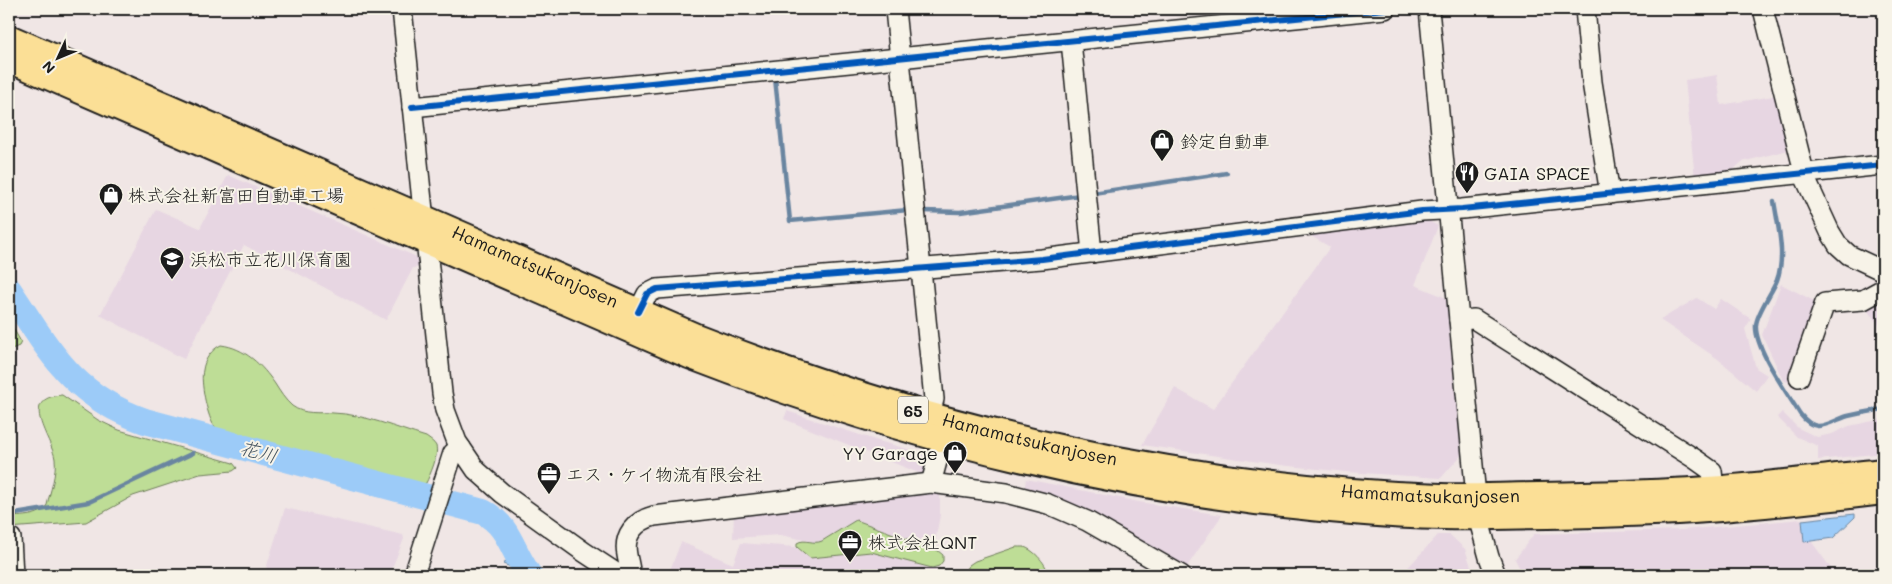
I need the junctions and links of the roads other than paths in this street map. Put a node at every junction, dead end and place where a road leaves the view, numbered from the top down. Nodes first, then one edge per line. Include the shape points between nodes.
1 (402, 9) edge
2 (895, 9) edge
3 (1385, 9) edge
4 (1429, 9) edge
5 (1585, 9) edge
6 (1763, 9) edge
7 (9, 37) edge
8 (1070, 41) junction
9 (900, 58) junction
10 (9, 60) edge
11 (412, 107) junction
12 (1883, 165) edge
13 (1804, 174) junction
14 (1610, 194) junction
15 (1449, 210) junction
16 (424, 218) junction
17 (426, 242) junction
18 (1092, 253) junction
19 (921, 268) junction
20 (1883, 270) edge
21 (1883, 289) edge
22 (638, 312) junction
23 (1459, 320) junction
24 (1799, 377) dead end
25 (930, 415) junction
26 (943, 440) junction
27 (460, 448) junction
28 (1883, 471) edge
29 (931, 483) junction
30 (1714, 489) junction
31 (1883, 492) edge
32 (1477, 506) junction
33 (11, 538) dead end
34 (13, 575) edge
35 (414, 575) edge
36 (619, 575) edge
37 (630, 575) edge
38 (1180, 575) edge
39 (1496, 575) edge

1 - 11 street
2 - 9 street
3 - 8 street
4 - 15 street
5 - 14 street via 1592,82
6 - 13 street
7 - 16 main road, Hamamatsukanjosen / 65
8 - 9 street
8 - 18 street
9 - 11 street
9 - 19 street
10 - 17 main road, Hamamatsukanjosen / 65
11 - 16 street
12 - 13 street
13 - 14 street
13 - 20 street via 1838,245 1849,255
14 - 15 street
15 - 18 street
15 - 23 street
16 - 17 street
16 - 22 main road, Hamamatsukanjosen / 65
17 - 26 main road, Hamamatsukanjosen / 65 via 704,362 832,408
17 - 27 street via 442,393 450,426
18 - 19 street
19 - 22 street via 657,289 647,294
19 - 25 street via 934,399
21 - 24 street via 1863,300 1825,303
22 - 25 main road, Hamamatsukanjosen / 65 via 790,372
23 - 30 street via 1474,319 1695,459 1712,471
23 - 32 street
25 - 32 main road, Hamamatsukanjosen / 65 via 1080,451 1220,476 1445,496
26 - 29 street
26 - 32 main road, Hamamatsukanjosen / 65 via 1076,472 1209,496 1376,514 1444,517
27 - 35 street via 453,453
27 - 36 street via 476,470 495,487
28 - 30 main road, Hamamatsukanjosen / 65
29 - 37 street via 644,518 635,524 626,542
29 - 38 street via 1006,493 1048,504 1087,521
30 - 32 main road, Hamamatsukanjosen / 65
31 - 32 main road, Hamamatsukanjosen / 65 via 1681,512
32 - 39 street
33 - 34 street

